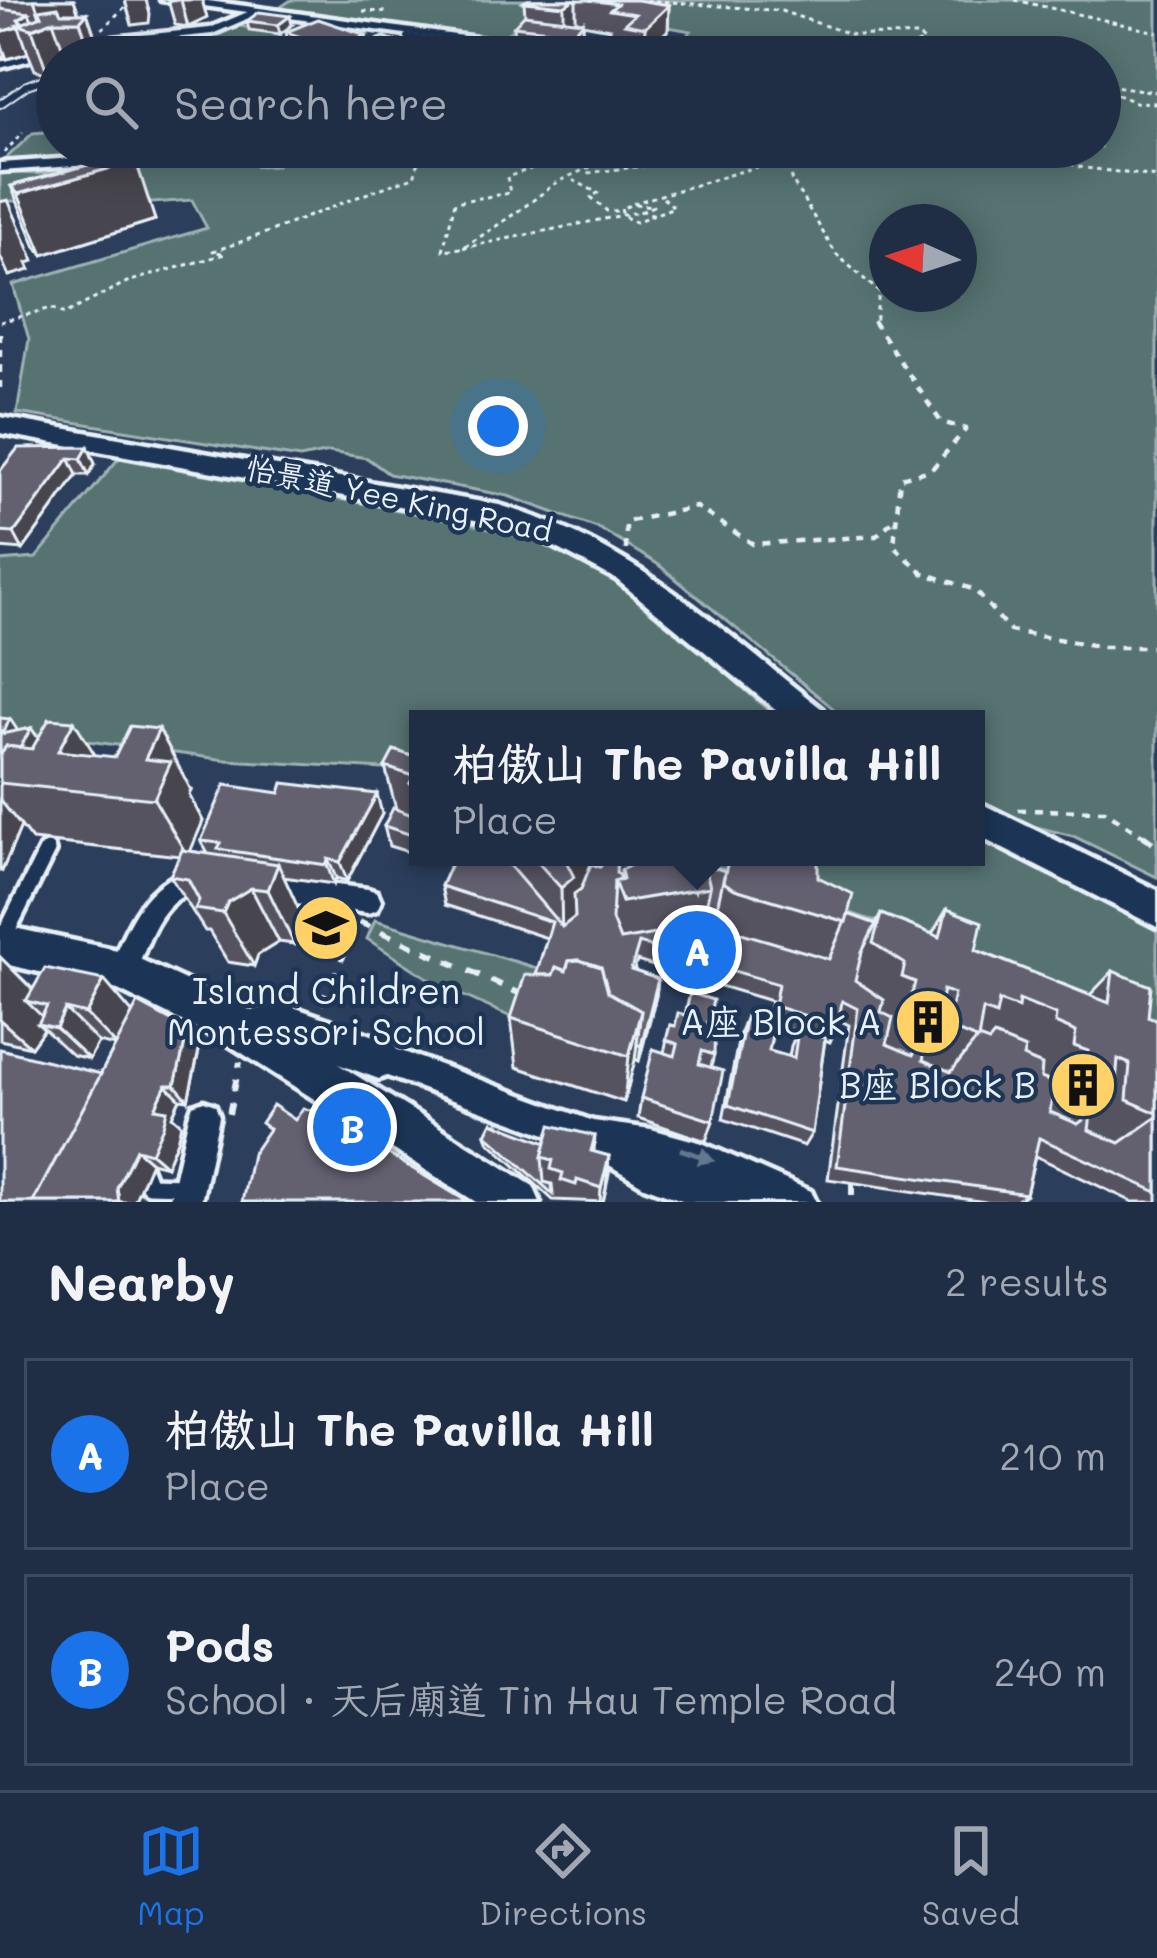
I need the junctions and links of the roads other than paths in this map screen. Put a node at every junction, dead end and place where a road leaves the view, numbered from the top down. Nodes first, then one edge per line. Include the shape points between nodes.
1 (168, 0) edge
2 (259, 10) junction
3 (402, 33) junction
4 (154, 36) edge
5 (409, 36) edge
6 (414, 36) edge
7 (419, 36) edge
8 (7, 44) edge
9 (36, 55) edge
10 (23, 58) junction
11 (0, 65) edge
12 (36, 83) edge
13 (0, 104) edge
14 (36, 166) edge
15 (0, 167) edge
16 (0, 425) edge
17 (799, 710) edge
18 (990, 813) edge
19 (47, 850) dead end
20 (1157, 909) edge
21 (363, 912) road end
22 (0, 944) edge
23 (122, 971) junction
24 (248, 1033) junction
25 (380, 1058) junction
26 (329, 1086) junction
27 (196, 1122) dead end
28 (585, 1133) junction
29 (148, 1150) edge
30 (187, 1194) edge
31 (517, 1202) edge
32 (760, 1202) edge
33 (800, 1202) edge

1 - 2 street
2 - 3 street
2 - 4 street via 212,31
3 - 5 lane
3 - 6 lane
3 - 7 street
8 - 10 lane
9 - 10 street
10 - 11 street
12 - 13 lane
14 - 15 street
16 - 17 street, 怡景道 Yee King Road via 557,531 626,570
18 - 20 street
19 - 22 lane
21 - 23 street via 180,883 159,898
22 - 23 street
23 - 24 street
24 - 25 street via 282,1024
24 - 26 street
25 - 26 street via 342,1069
25 - 28 street
26 - 31 street
27 - 30 street
28 - 32 street via 655,1175 724,1199
28 -> 33 street via 664,1143
29 - 30 lane via 141,1165 149,1185

